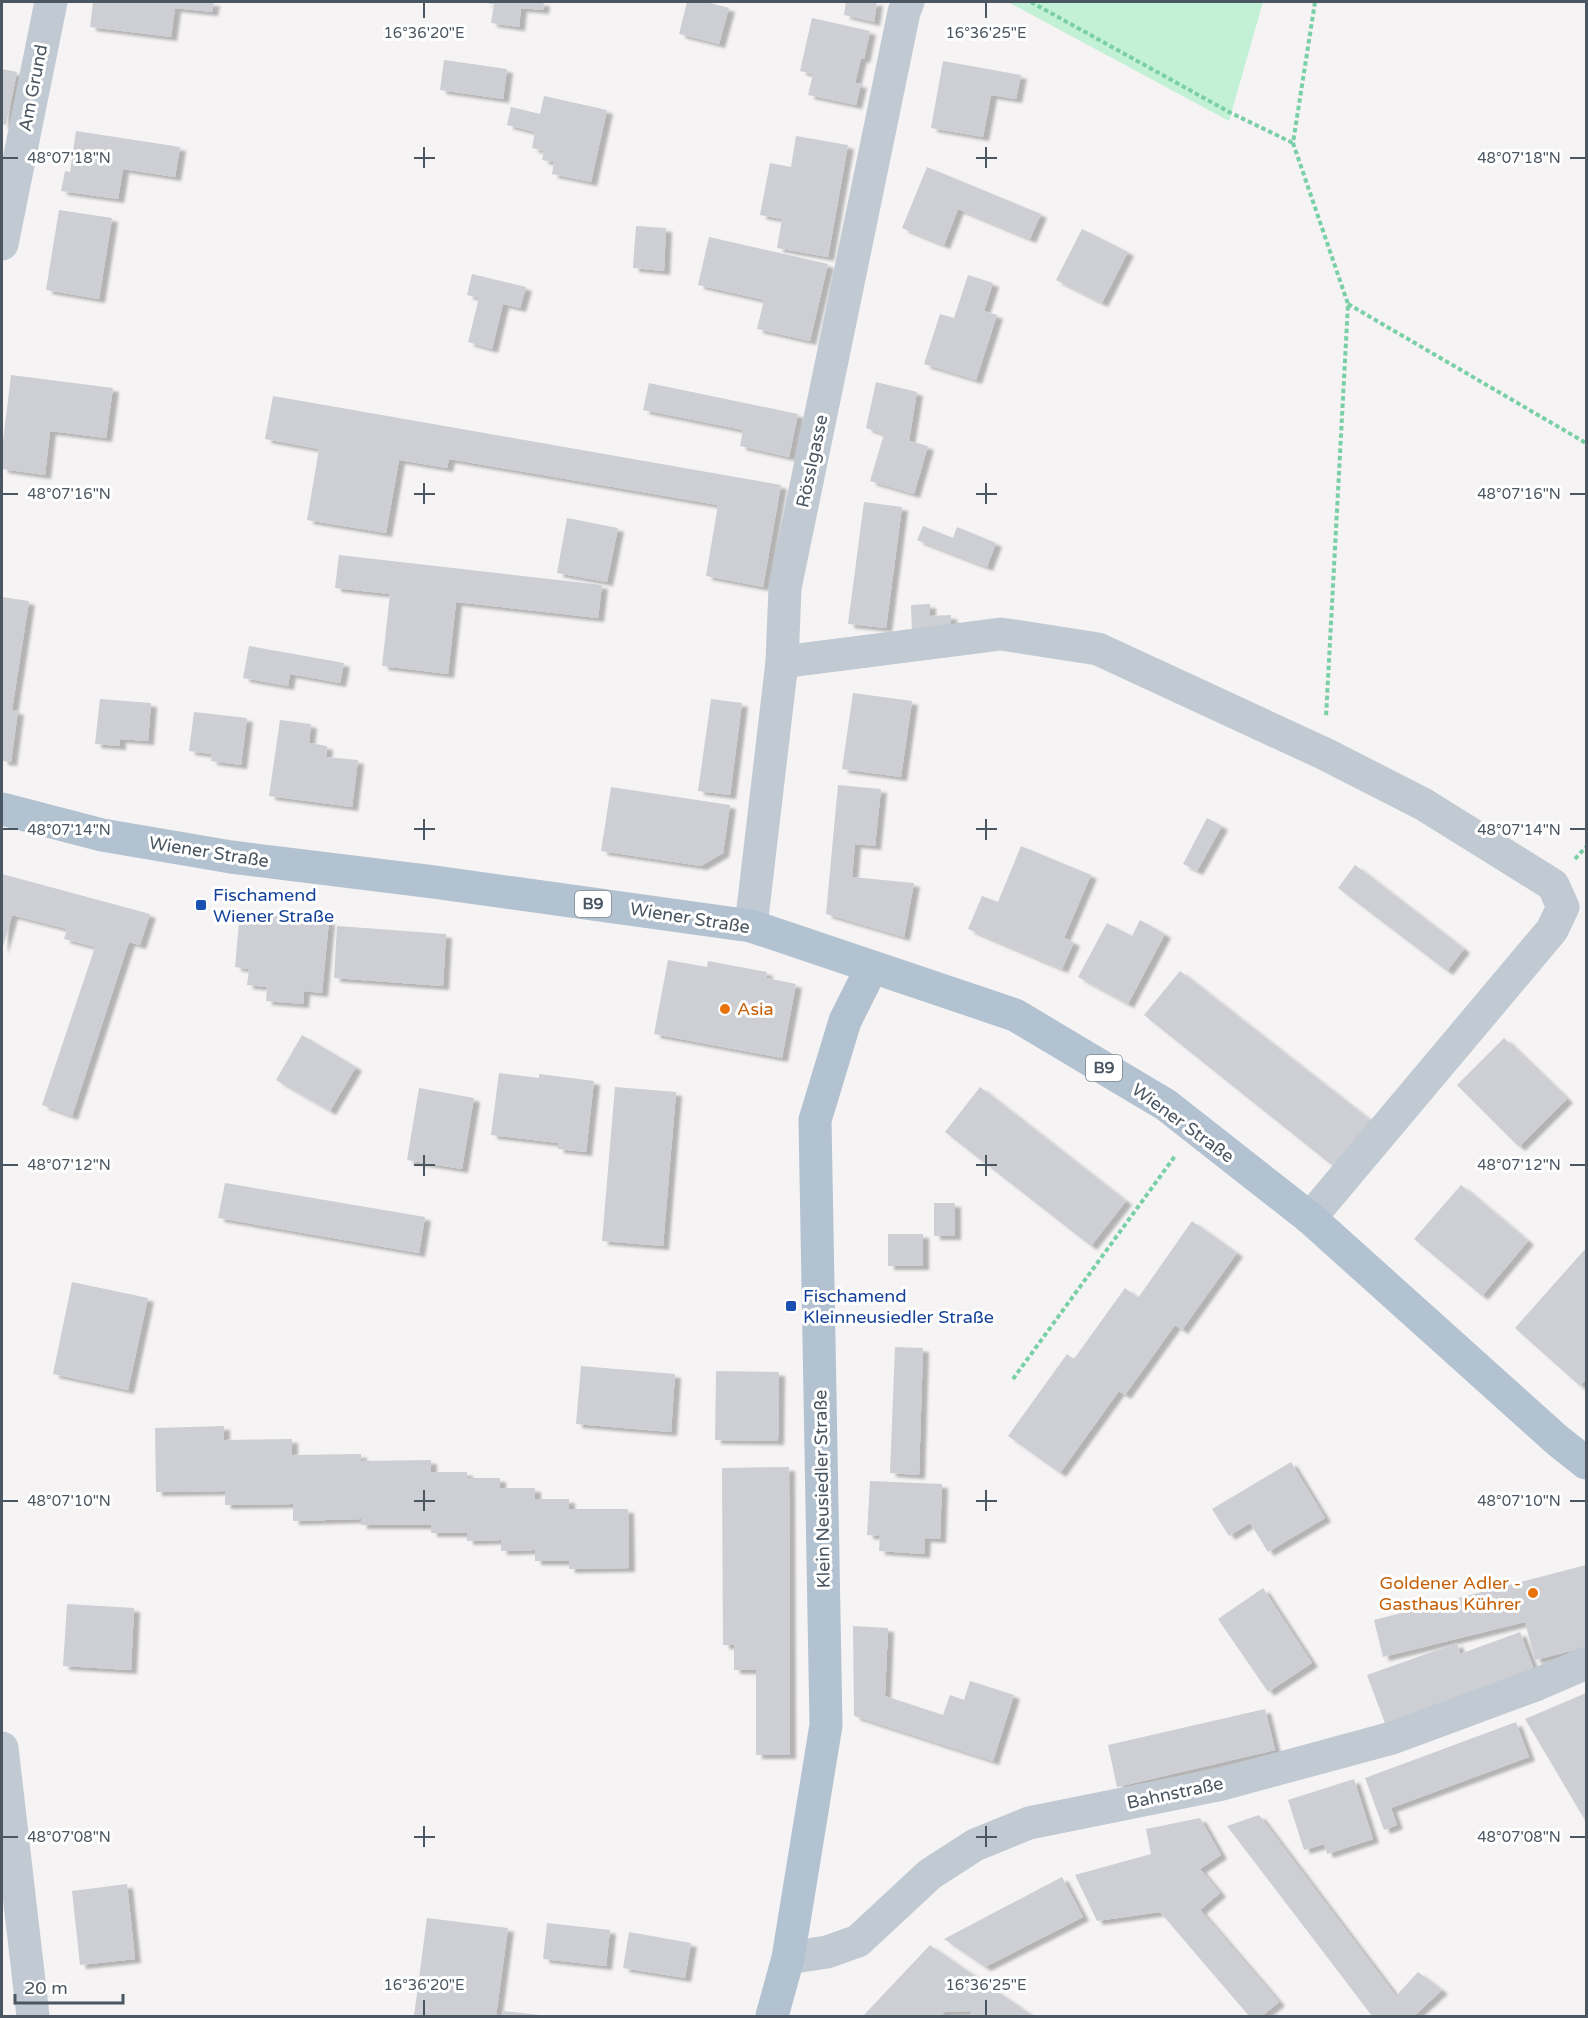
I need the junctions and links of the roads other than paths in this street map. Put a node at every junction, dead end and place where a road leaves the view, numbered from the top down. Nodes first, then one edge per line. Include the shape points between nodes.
1 (51, 2) edge
2 (908, 2) edge
3 (2, 244) edge
4 (782, 662) junction
5 (2, 809) edge
6 (751, 926) junction
7 (872, 967) junction
8 (1310, 1218) junction
9 (1587, 1463) edge
10 (1587, 1663) edge
11 (2, 1748) edge
12 (788, 1958) junction
13 (33, 2016) edge
14 (772, 2016) edge

1 - 3 street, Am Grund
2 - 4 street, Rösslgasse via 786,588
4 - 6 street, Rösslgasse
4 - 8 street via 1001,634 1098,649 1423,804 1553,885 1563,907 1552,930
5 - 6 main road, Wiener Straße / B9 via 102,835 231,858
6 - 7 main road, Wiener Straße / B9
7 - 8 main road, Wiener Straße / B9 via 1015,1015 1166,1105
7 - 12 main road, Klein Neusiedler Straße via 844,1021 815,1120 826,1725
8 - 9 main road, Wiener Straße / B9
10 - 12 street, Bahnstraße via 1392,1738 1222,1784 1029,1823 975,1845 930,1874 858,1941 827,1952
11 - 13 street
12 - 14 main road, Klein Neusiedler Straße

